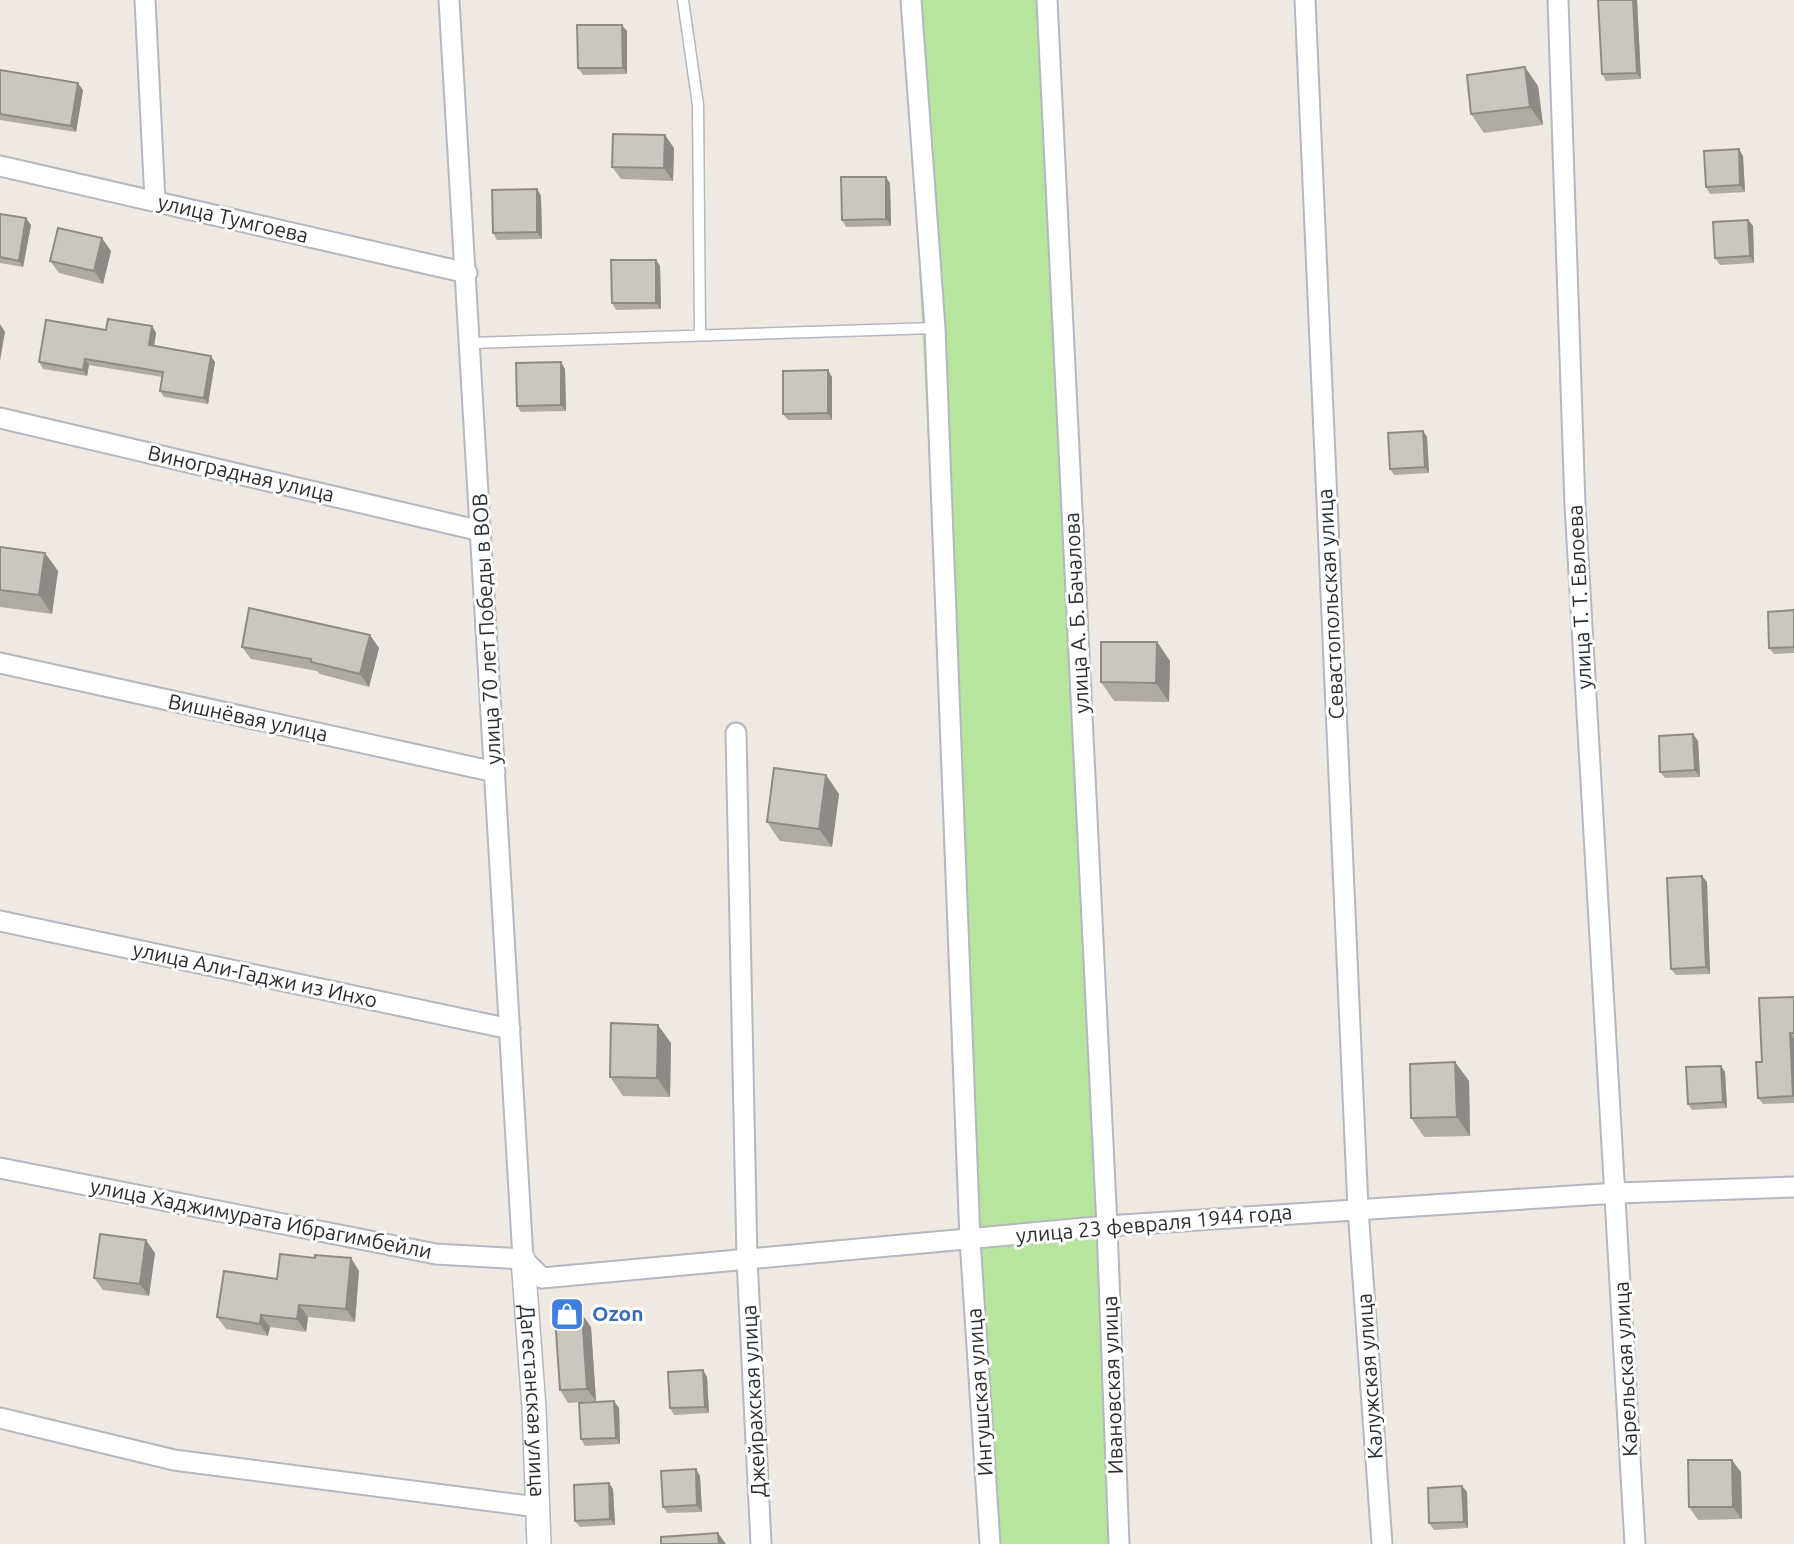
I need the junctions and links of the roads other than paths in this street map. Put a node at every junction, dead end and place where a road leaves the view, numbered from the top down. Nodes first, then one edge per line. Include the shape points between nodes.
1 (145, 0) edge
2 (449, 0) edge
3 (682, 0) edge
4 (911, 0) edge
5 (1046, 0) edge
6 (1305, 0) edge
7 (1558, 0) edge
8 (0, 166) edge
9 (155, 201) junction
10 (467, 273) junction
11 (934, 328) junction
12 (700, 335) junction
13 (471, 343) junction
14 (0, 418) edge
15 (481, 531) junction
16 (0, 663) edge
17 (736, 733) dead end
18 (495, 772) junction
19 (0, 921) edge
20 (510, 1029) junction
21 (0, 1168) edge
22 (1794, 1187) edge
23 (1617, 1193) junction
24 (1358, 1209) junction
25 (1107, 1226) junction
26 (970, 1240) junction
27 (523, 1259) junction
28 (747, 1259) junction
29 (0, 1418) edge
30 (537, 1507) junction
31 (539, 1544) edge
32 (761, 1544) edge
33 (990, 1544) edge
34 (1119, 1544) edge
35 (1382, 1544) edge
36 (1635, 1544) edge

1 - 9 street
2 - 10 street, улица 70 лет Победы в ВОВ
3 - 12 lane via 698,105
4 - 11 street, Ингушская улица
5 - 25 street, улица А. Б. Бачалова
6 - 24 street, Севастопольская улица
7 - 23 street, улица Т. Т. Евлоева via 1574,505
8 - 9 street, улица Тумгоева
9 - 10 street, улица Тумгоева
10 - 13 street, улица 70 лет Победы в ВОВ
11 - 12 lane
11 - 26 street, Ингушская улица
12 - 13 lane
13 - 15 street, улица 70 лет Победы в ВОВ
14 - 15 street, Виноградная улица
15 - 18 street, улица 70 лет Победы в ВОВ
16 - 18 street, Вишнёвая улица
17 - 28 street, Джейрахская улица
18 - 20 street, улица 70 лет Победы в ВОВ
19 - 20 street, улица Али-Гаджи из Инхо
20 - 27 street, улица 70 лет Победы в ВОВ
21 - 27 street, улица Хаджимурата Ибрагимбейли via 436,1254
22 - 23 street, улица 23 февраля 1944 года
23 - 24 street, улица 23 февраля 1944 года
23 - 36 street, Карельская улица
24 - 25 street, улица 23 февраля 1944 года
24 - 35 street, Калужская улица
25 - 26 street, улица 23 февраля 1944 года
25 - 34 street, Ивановская улица
26 - 28 street, улица 23 февраля 1944 года
26 - 33 street, Ингушская улица
27 - 28 street, улица 23 февраля 1944 года via 542,1278
27 - 30 street, Дагестанская улица
28 - 32 street, Джейрахская улица
29 - 30 street via 174,1460
30 - 31 street, Дагестанская улица

